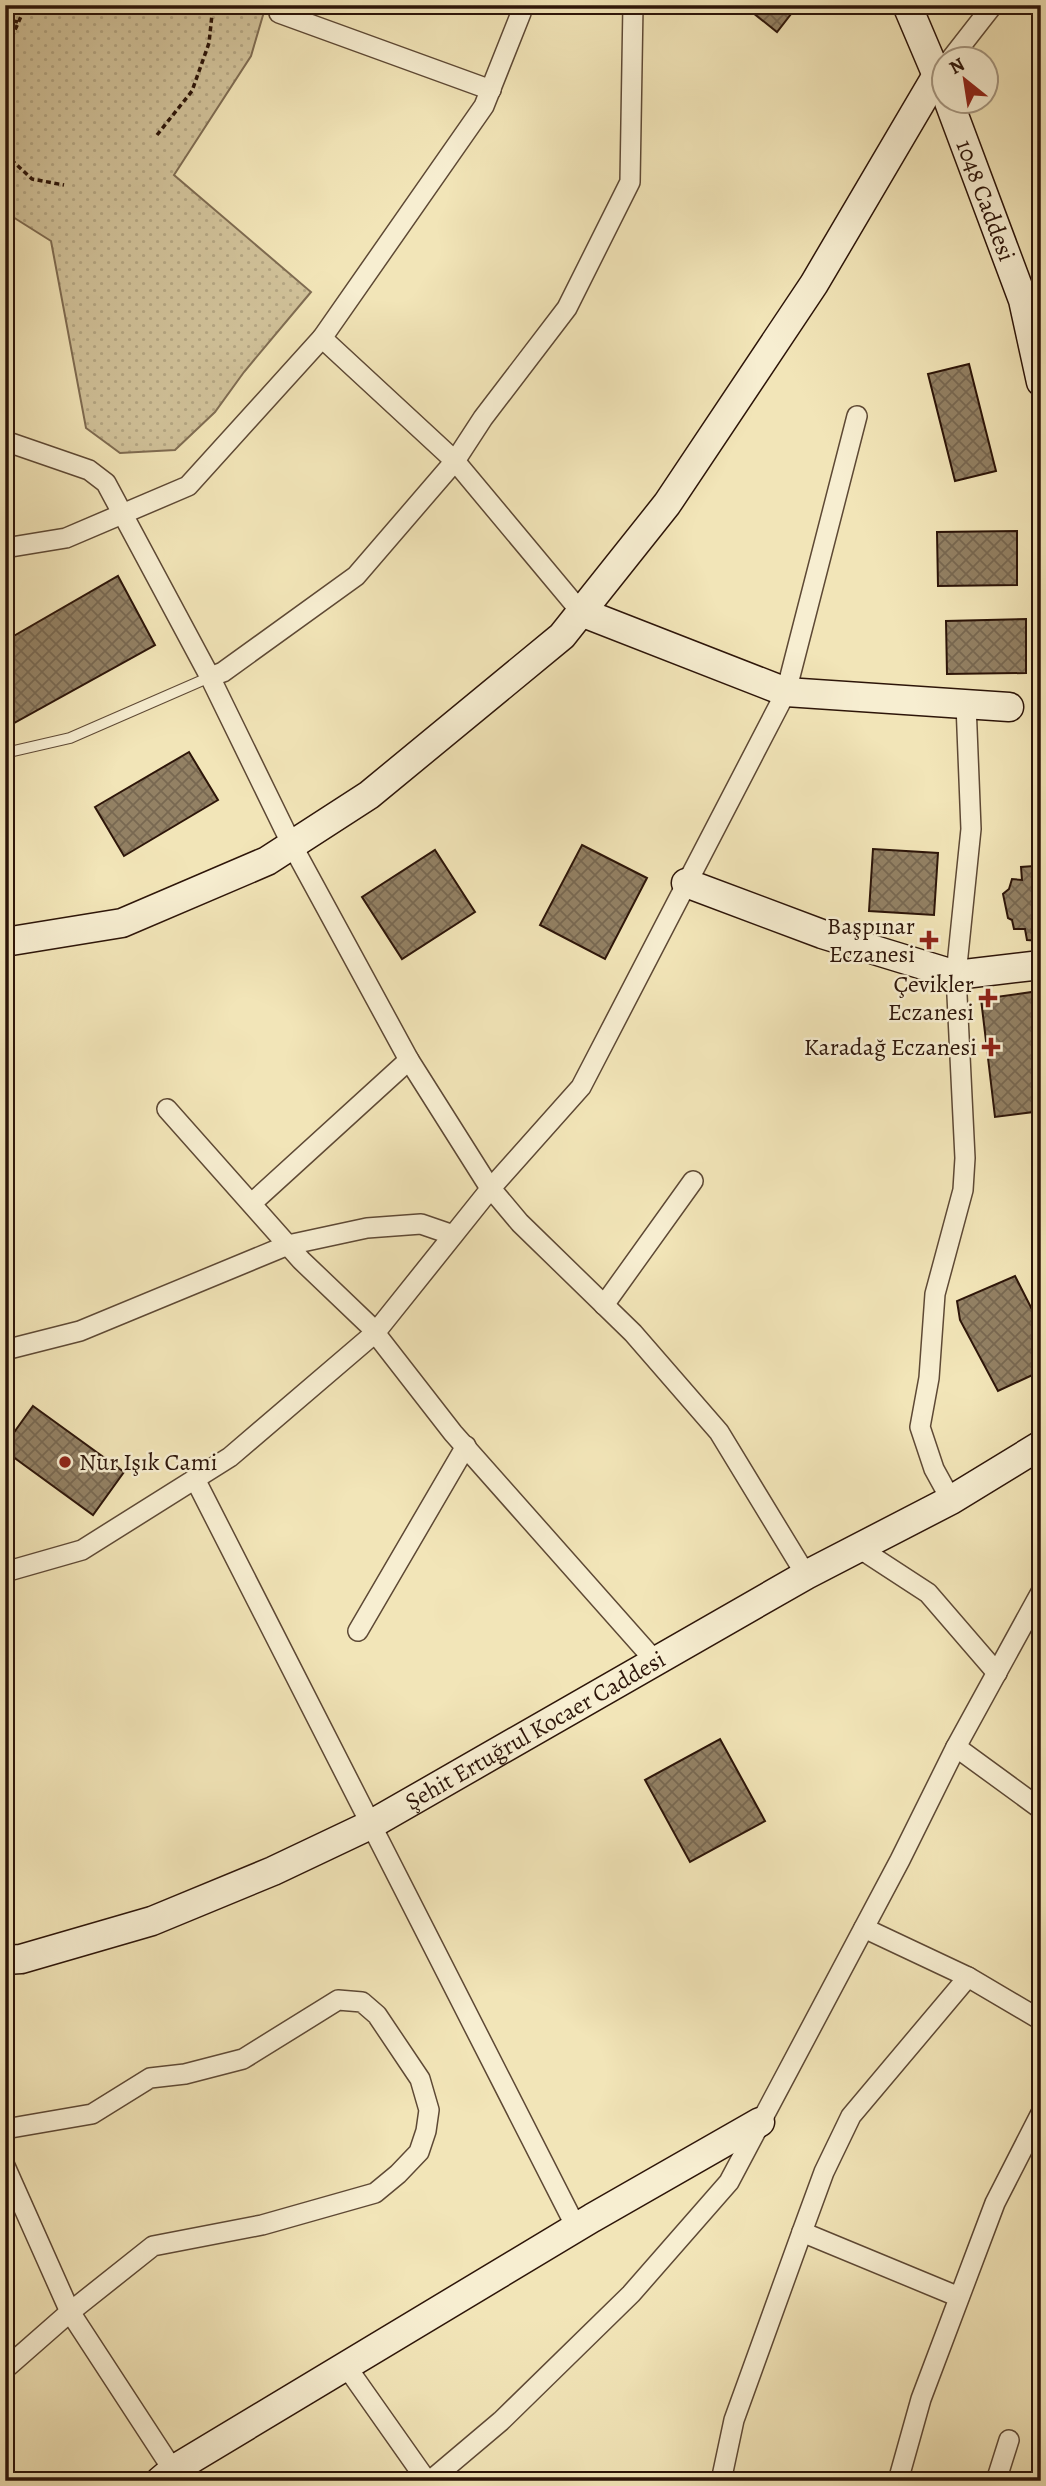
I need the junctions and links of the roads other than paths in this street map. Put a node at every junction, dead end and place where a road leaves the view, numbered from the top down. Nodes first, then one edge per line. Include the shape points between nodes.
1 (522, 5) edge
2 (633, 5) edge
3 (908, 5) edge
4 (993, 5) edge
5 (279, 13) dead end
6 (963, 46) edge
7 (930, 47) edge
8 (491, 90) junction
9 (930, 96) edge
10 (954, 116) edge
11 (1034, 314) edge
12 (322, 338) junction
13 (1041, 382) edge
14 (857, 416) dead end
15 (5, 441) edge
16 (455, 461) junction
17 (122, 515) junction
18 (5, 548) edge
19 (581, 612) junction
20 (210, 677) junction
21 (786, 692) junction
22 (965, 704) junction
23 (1009, 707) dead end
24 (5, 753) edge
25 (292, 845) junction
26 (686, 883) junction
27 (5, 942) edge
28 (1041, 965) edge
29 (956, 975) junction
30 (409, 1060) junction
31 (167, 1109) dead end
32 (693, 1181) dead end
33 (491, 1188) junction
34 (252, 1203) junction
35 (453, 1235) junction
36 (288, 1245) junction
37 (604, 1305) junction
38 (375, 1333) junction
39 (5, 1350) edge
40 (1041, 1445) edge
41 (466, 1446) junction
42 (195, 1479) junction
43 (951, 1500) junction
44 (859, 1548) junction
45 (5, 1572) edge
46 (806, 1576) junction
47 (1041, 1592) edge
48 (358, 1631) dead end
49 (656, 1662) junction
50 (997, 1673) junction
51 (956, 1747) junction
52 (1041, 1809) edge
53 (370, 1825) junction
54 (864, 1927) junction
55 (5, 1960) edge
56 (968, 1977) junction
57 (1041, 2020) edge
58 (1041, 2113) edge
59 (760, 2122) junction
60 (5, 2129) edge
61 (5, 2166) edge
62 (576, 2227) junction
63 (802, 2232) junction
64 (959, 2297) junction
65 (70, 2312) junction
66 (346, 2366) junction
67 (5, 2369) edge
68 (1009, 2440) dead end
69 (173, 2477) edge
70 (428, 2481) edge
71 (720, 2481) edge
72 (898, 2481) edge
73 (996, 2481) edge

1 - 8 street
2 - 16 street via 630,182 567,308
3 - 7 street
4 - 6 street
5 - 8 street
8 - 12 street
9 - 19 street via 806,296 667,504
10 - 11 street, 1048 Caddesi via 1018,287
11 - 13 street, 1048 Caddesi
12 - 16 street
12 - 17 street via 188,486
14 - 21 street
15 - 17 street via 89,470 106,483
16 - 19 street
16 - 20 street via 356,576
17 - 18 street via 66,538
17 - 20 street
19 - 21 street
19 - 25 street via 562,636 369,795
20 - 24 lane via 70,738
20 - 25 street
21 - 22 street
21 - 26 street
22 - 23 street
22 - 29 street via 971,829
25 - 27 street via 267,861 122,923
25 - 30 street
26 - 29 street via 822,934
26 - 33 street via 581,1087
28 - 29 street
29 - 43 street via 963,1190 935,1294 920,1427 934,1469
30 - 33 street
30 - 34 street
31 - 34 street
32 - 37 street
33 - 35 street
33 - 37 street
34 - 36 street
35 - 36 street via 421,1224 367,1228
35 - 38 street
36 - 38 street
36 - 39 street via 80,1331
37 - 46 street via 719,1432
38 - 41 street
38 - 42 street via 230,1457
40 - 43 street, Şehit Ertuğrul Kocaer Caddesi
41 - 48 street
41 - 49 street
42 - 45 street via 82,1550
42 - 53 street
43 - 44 street, Şehit Ertuğrul Kocaer Caddesi
44 - 46 street, Şehit Ertuğrul Kocaer Caddesi
44 - 50 street via 928,1593
46 - 49 street, Şehit Ertuğrul Kocaer Caddesi
47 - 50 street
49 - 53 street, Şehit Ertuğrul Kocaer Caddesi
50 - 51 street
51 - 52 street
51 - 54 street
53 - 55 street, Şehit Ertuğrul Kocaer Caddesi via 152,1922
53 - 62 street
54 - 56 street
54 - 59 street
56 - 57 street
56 - 63 street via 851,2116
58 - 64 street via 995,2203
59 - 62 street
59 - 70 street via 729,2182 631,2294 501,2421
60 - 65 street via 92,2115 150,2078 243,2059 338,2000 362,2002 377,2015 420,2079 429,2110 419,2152 375,2193 262,2225 153,2246
61 - 65 street
62 - 66 street
63 - 64 street
63 - 71 street via 734,2420
64 - 72 street via 921,2399
65 - 67 street
65 - 69 street
66 - 69 street
66 - 70 street
68 - 73 street

